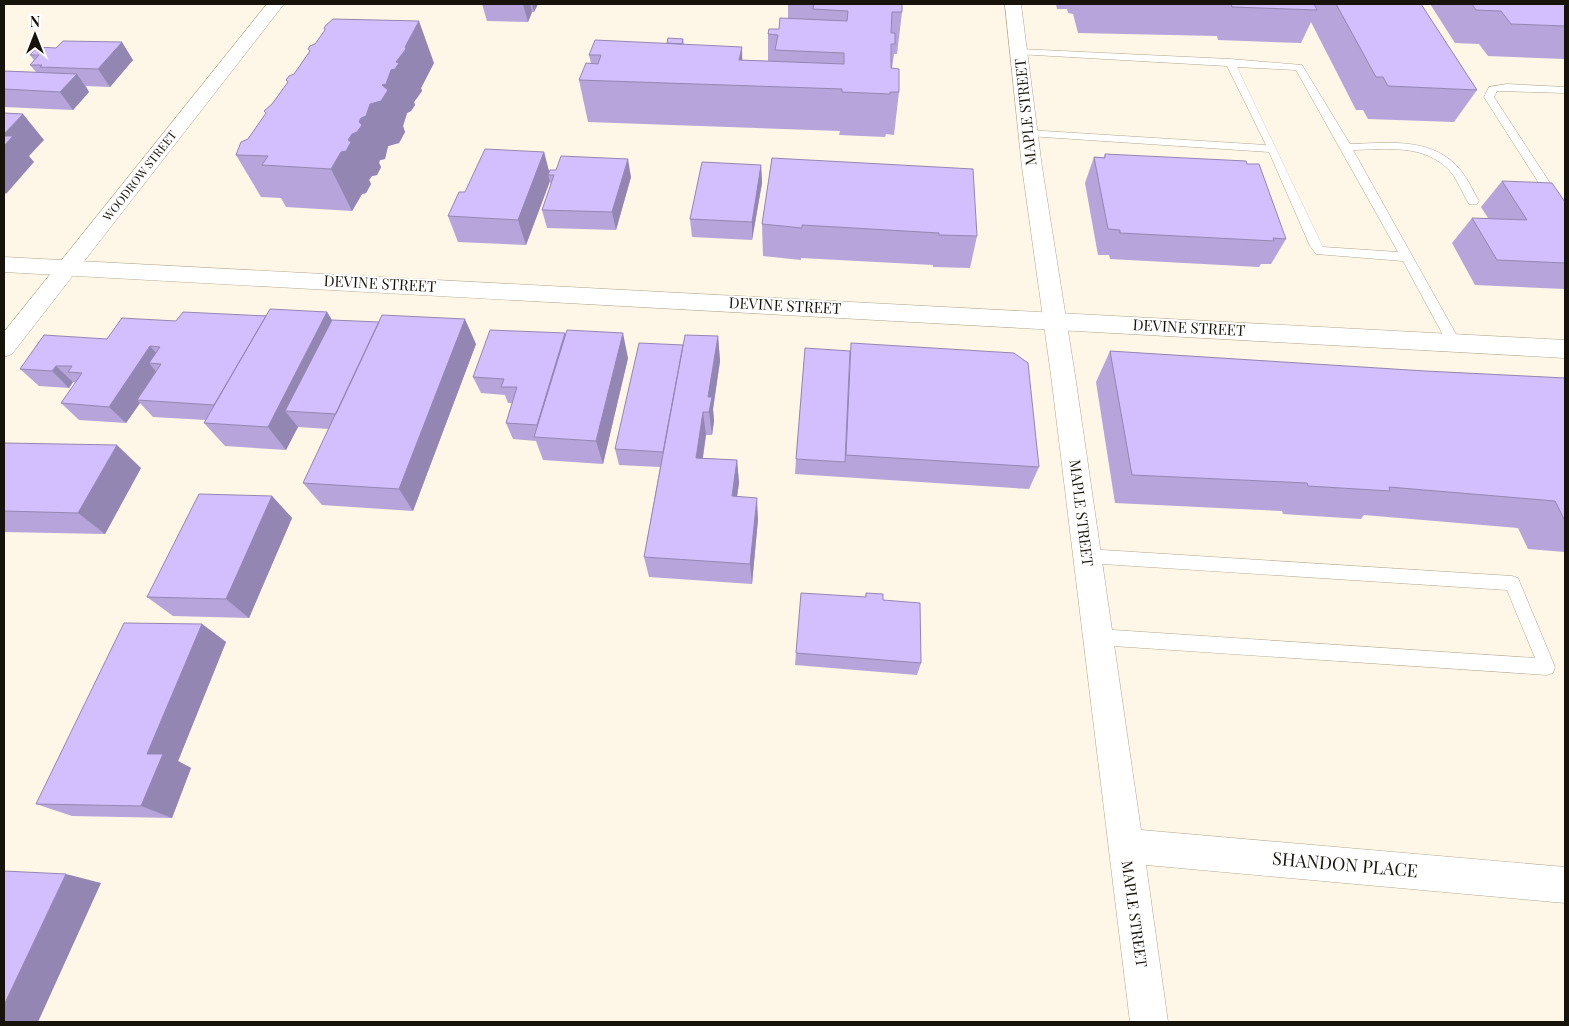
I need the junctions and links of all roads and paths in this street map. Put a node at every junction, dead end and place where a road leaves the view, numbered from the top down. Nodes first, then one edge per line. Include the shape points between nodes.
1 (276, 4) edge
2 (1013, 4) edge
3 (1020, 52) junction
4 (1230, 62) junction
5 (1565, 90) edge
6 (1028, 134) junction
7 (1346, 147) junction
8 (1274, 149) junction
9 (1473, 201) dead end
10 (1565, 215) edge
11 (1407, 257) junction
12 (4, 264) edge
13 (68, 267) junction
14 (1056, 321) junction
15 (1454, 343) junction
16 (4, 348) edge
17 (1565, 349) edge
18 (1087, 556) junction
19 (1098, 637) junction
20 (1125, 846) junction
21 (1565, 885) edge
22 (1149, 1022) edge

1 - 13 street, WOODROW STREET
2 - 3 street, MAPLE STREET
3 - 4 lane
3 - 6 street, MAPLE STREET
4 - 7 lane via 1299,67
4 - 8 lane
5 - 10 lane via 1507,87 1493,89 1489,97
6 - 8 lane
6 - 14 street, MAPLE STREET
7 - 9 lane via 1414,147 1437,153 1454,168
7 - 11 lane
8 - 11 lane via 1320,251
11 - 15 lane
12 - 13 street, DEVINE STREET
13 - 14 street, DEVINE STREET
13 - 16 street, WOODROW STREET
14 - 15 street, DEVINE STREET
14 - 18 street, MAPLE STREET
15 - 17 street, DEVINE STREET
18 - 19 street, MAPLE STREET
18 - 19 lane via 1512,583 1547,667
19 - 20 street, MAPLE STREET
20 - 21 street, SHANDON PLACE
20 - 22 street, MAPLE STREET

